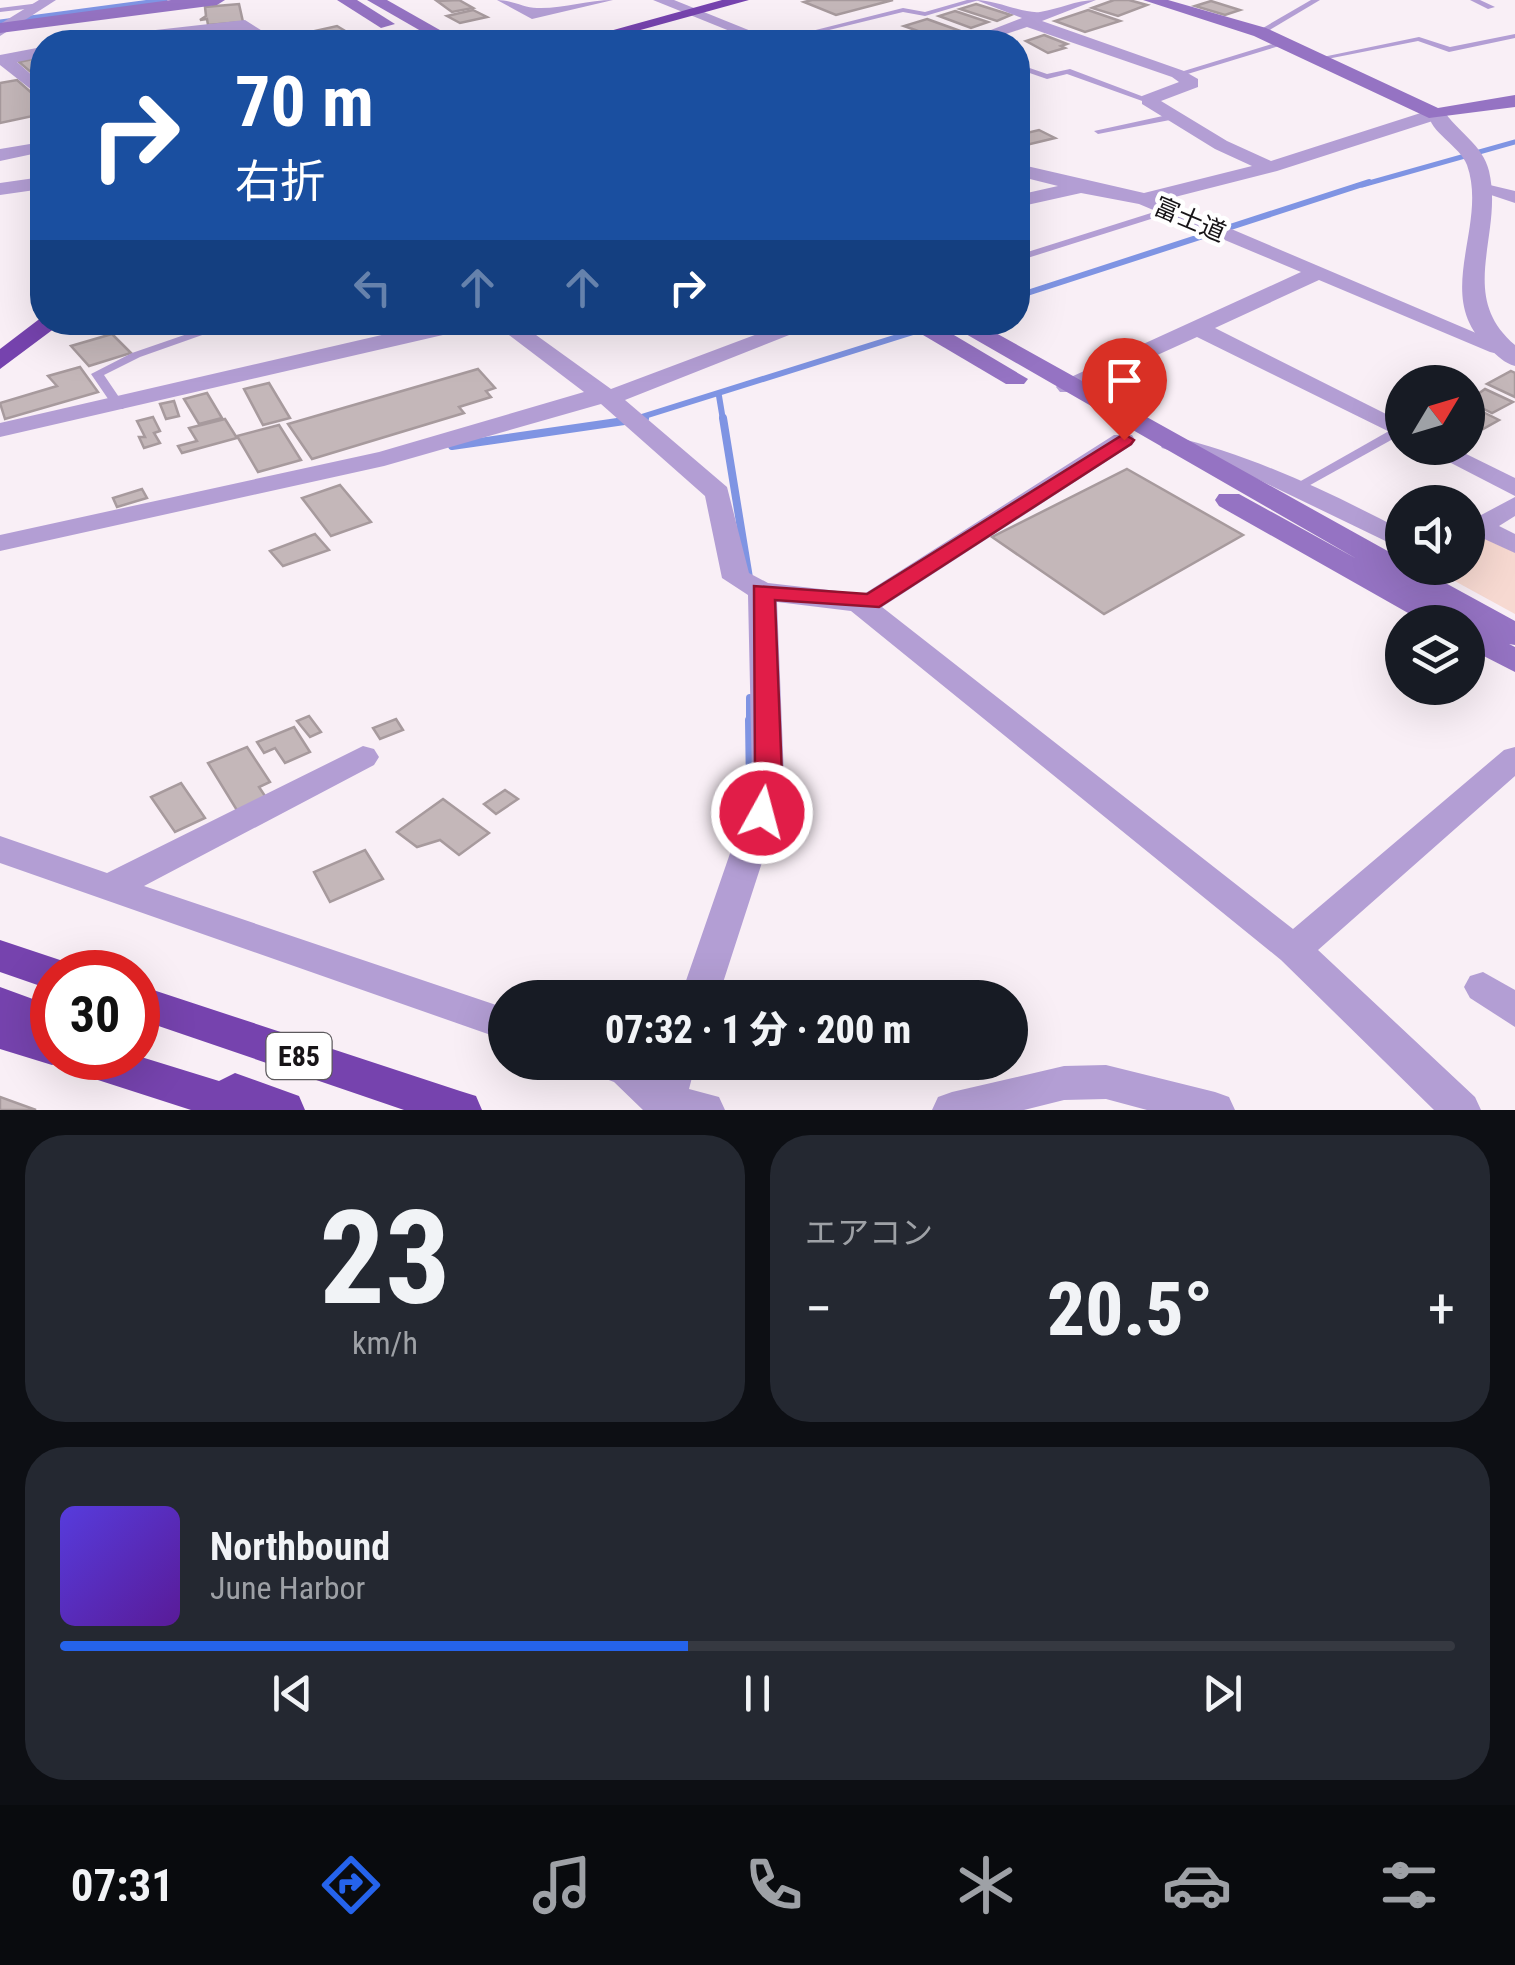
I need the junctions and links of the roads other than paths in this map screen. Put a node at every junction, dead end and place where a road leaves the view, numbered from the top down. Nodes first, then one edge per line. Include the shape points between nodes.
1 (217, 0) edge
2 (346, 0) edge
3 (374, 0) edge
4 (504, 0) edge
5 (606, 0) edge
6 (660, 0) edge
7 (742, 0) edge
8 (975, 0) edge
9 (983, 0) edge
10 (1088, 0) edge
11 (1151, 0) edge
12 (1316, 0) edge
13 (1474, 0) edge
14 (45, 3) edge
15 (1491, 7) dead end
16 (693, 13) junction
17 (84, 14) junction
18 (1033, 20) junction
19 (7, 23) edge
20 (101, 30) edge
21 (204, 30) edge
22 (253, 30) edge
23 (399, 30) edge
24 (430, 30) edge
25 (626, 30) edge
26 (739, 30) edge
27 (820, 30) edge
28 (1003, 30) edge
29 (1260, 32) junction
30 (1515, 36) edge
31 (1285, 43) junction
32 (30, 54) edge
33 (1317, 59) junction
34 (3, 60) edge
35 (1030, 71) edge
36 (1178, 74) junction
37 (30, 83) edge
38 (1148, 100) junction
39 (1515, 101) edge
40 (1436, 114) junction
41 (1172, 117) junction
42 (1098, 130) dead end
43 (30, 149) edge
44 (0, 155) edge
45 (1270, 167) junction
46 (1030, 173) edge
47 (30, 185) edge
48 (1480, 186) junction
49 (1081, 188) junction
50 (0, 189) edge
51 (1515, 198) edge
52 (1030, 199) edge
53 (1144, 199) junction
54 (1170, 210) junction
55 (1030, 254) edge
56 (1317, 273) junction
57 (1193, 326) junction
58 (34, 335) edge
59 (195, 335) edge
60 (415, 335) edge
61 (521, 335) edge
62 (776, 335) edge
63 (952, 335) edge
64 (956, 335) edge
65 (1507, 352) edge
66 (0, 361) edge
67 (1068, 387) junction
68 (608, 398) junction
69 (118, 406) junction
70 (1385, 423) edge
71 (0, 430) edge
72 (1124, 440) junction
73 (1385, 440) edge
74 (1169, 442) junction
75 (1468, 465) edge
76 (1298, 486) junction
77 (1515, 488) edge
78 (1515, 505) edge
79 (1485, 523) edge
80 (1385, 532) edge
81 (1485, 534) edge
82 (0, 543) edge
83 (1515, 544) edge
84 (749, 585) junction
85 (859, 603) junction
86 (1417, 605) edge
87 (1515, 634) edge
88 (1485, 644) edge
89 (1515, 661) edge
90 (363, 756) dead end
91 (1515, 758) edge
92 (0, 848) edge
93 (108, 889) junction
94 (1294, 950) junction
95 (0, 956) edge
96 (30, 966) edge
97 (705, 980) edge
98 (1484, 988) dead end
99 (0, 1004) edge
100 (160, 1009) edge
101 (1515, 1010) edge
102 (30, 1016) edge
103 (488, 1018) edge
104 (0, 1031) edge
105 (30, 1040) edge
106 (160, 1063) edge
107 (156, 1080) edge
108 (638, 1080) edge
109 (671, 1080) edge
110 (663, 1106) edge
111 (252, 1110) edge
112 (284, 1110) edge
113 (460, 1110) edge
114 (705, 1110) edge
115 (952, 1110) edge
116 (1214, 1110) edge
117 (1462, 1110) edge

1 - 17 main road
2 - 23 main road
3 - 24 main road
4 - 5 street via 532,14
6 - 16 street
7 - 16 highway
8 - 27 lane
9 - 18 street
10 - 18 street
11 - 29 main road
12 - 29 lane
13 - 15 lane
14 - 19 street
16 - 25 highway
16 - 26 street
17 - 19 main road
17 - 20 street
18 - 28 street
18 - 36 street
21 - 22 street
29 - 31 main road
30 - 33 lane via 1448,50 1419,39
31 - 33 main road
31 - 36 lane
32 - 34 street
33 - 40 main road
34 - 37 street
35 - 38 lane via 1047,77 1066,71
36 - 38 street via 1192,83
38 - 41 street
39 - 40 main road
40 - 45 street, 富士道
40 - 48 street via 1471,154
41 - 42 lane
41 - 45 street
43 - 44 street
45 - 53 street, 富士道
46 - 49 street
47 - 50 street
48 - 51 street
48 - 65 street via 1471,296 1476,320
49 - 52 street
49 - 53 street
53 - 54 street, 富士道
54 - 55 lane
54 - 56 street, 富士道
56 - 57 street
56 - 65 street, 富士道
57 - 67 street
57 - 70 street
58 - 66 highway
59 - 69 lane via 97,374
60 - 69 street
61 - 68 street
62 - 68 street
63 - 72 main road
64 - 67 main road
67 - 74 main road
68 - 82 street via 594,396 384,458
68 - 84 street via 718,493
69 - 71 street
72 - 85 street via 871,602
72 - 86 main road
73 - 76 lane
74 - 76 street via 1230,456
74 - 87 main road
75 - 77 street
76 - 80 street
78 - 79 street
81 - 83 street
84 - 85 street
84 - 97 street via 768,777
85 - 94 street
88 - 89 main road
90 - 93 street
91 - 94 street
92 - 93 street
93 - 103 street
94 - 117 street
95 - 96 highway
98 - 101 street
99 - 102 highway
100 - 113 highway, E85
104 - 105 highway
106 - 112 highway, E85
107 - 111 highway
108 - 110 street
109 - 110 street
110 - 114 street
115 - 116 street via 1064,1083 1106,1082

